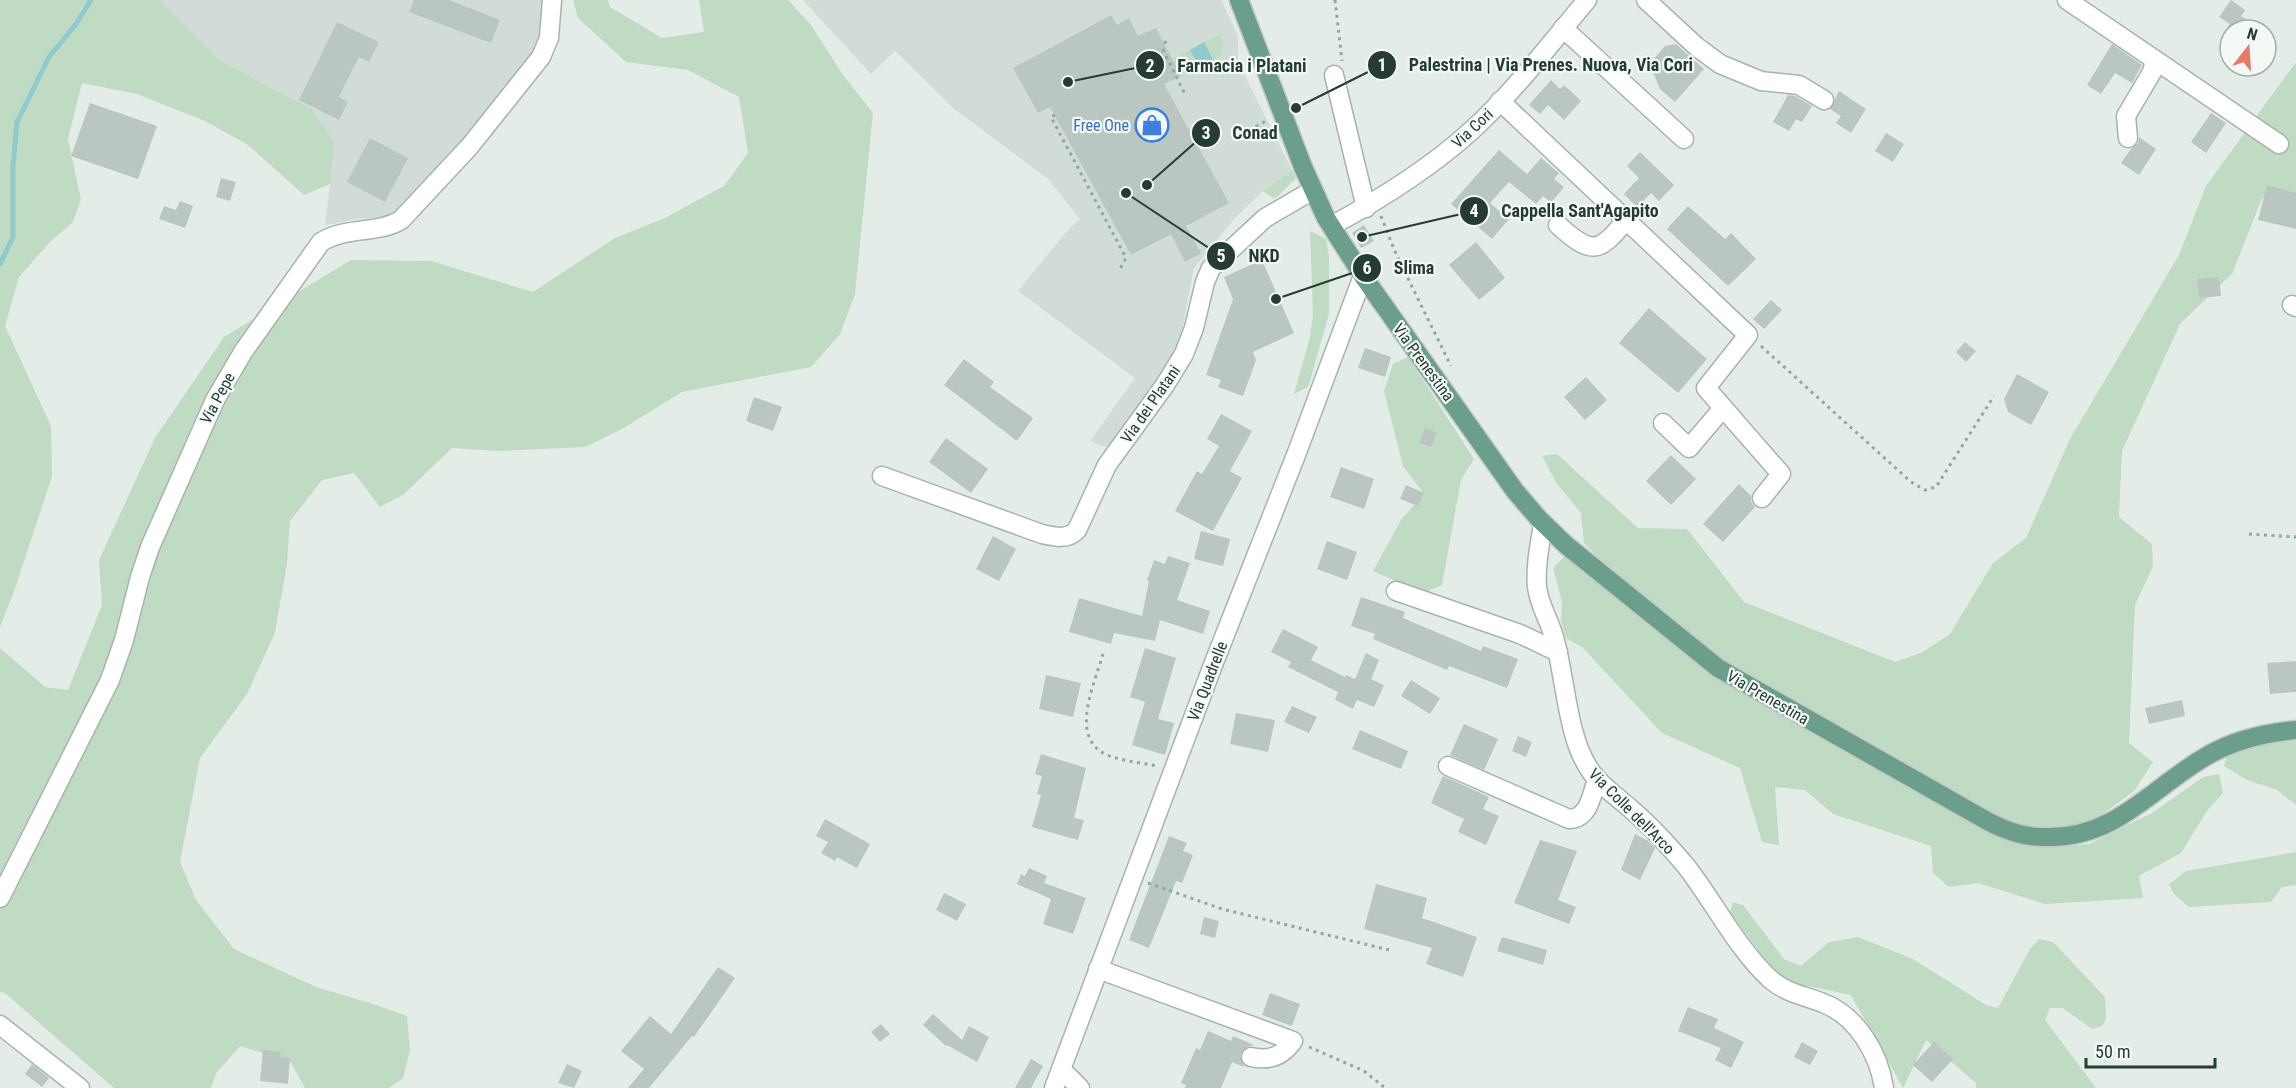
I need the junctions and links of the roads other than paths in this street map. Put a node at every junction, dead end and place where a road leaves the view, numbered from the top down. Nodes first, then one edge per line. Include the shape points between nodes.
1 (552, 0) edge
2 (1239, 0) edge
3 (1587, 0) edge
4 (1646, 0) edge
5 (2067, 0) edge
6 (1563, 28) junction
7 (2155, 60) junction
8 (1334, 75) dead end
9 (1824, 100) dead end
10 (1500, 101) junction
11 (2128, 138) dead end
12 (1684, 139) dead end
13 (2279, 144) dead end
14 (1313, 190) junction
15 (1371, 205) junction
16 (1626, 220) junction
17 (1558, 225) dead end
18 (1331, 226) junction
19 (1363, 276) junction
20 (1723, 408) junction
21 (1663, 423) dead end
22 (882, 476) dead end
23 (1762, 498) dead end
24 (1543, 524) junction
25 (1396, 591) dead end
26 (1558, 652) junction
27 (2296, 730) edge
28 (1448, 766) dead end
29 (1597, 779) junction
30 (0, 898) edge
31 (1098, 969) junction
32 (0, 1025) edge
33 (1251, 1057) dead end
34 (1061, 1069) junction
35 (80, 1088) edge
36 (1054, 1088) edge
37 (1080, 1088) edge
38 (1884, 1088) edge

1 - 30 street, Via Pepe via 549,38 541,57 470,146 401,220 388,226 342,233 321,242 228,377 203,424 150,547 110,680
2 - 14 main road, Via Prenestina
3 - 6 street, Via Cori
4 - 9 street via 1720,64 1761,81 1798,85
5 - 7 street
6 - 10 street, Via Cori
6 - 12 street
7 - 11 street via 2126,116
7 - 13 street
8 - 15 street
10 - 15 street, Via Cori via 1454,146
10 - 16 street
14 - 18 main road, Via Prenestina
14 - 22 street, Via dei Platani via 1265,218 1211,268 1184,354 1112,456 1077,530 1069,537 1034,532
15 - 18 street, Via Cori
16 - 17 street via 1607,242 1594,247 1580,243
16 - 20 street via 1748,335 1706,388
18 - 19 main road, Via Prenestina
19 - 24 main road, Via Prenestina
19 - 31 street, Via Quadrelle
20 - 21 street via 1689,448
20 - 23 street via 1781,474
24 - 26 street, Via Colle dell'Arco via 1537,588
24 - 27 main road, Via Prenestina via 1727,674 2014,834 2064,837 2091,831 2126,813 2221,748
25 - 26 street via 1520,634
26 - 29 street, Via Colle dell'Arco via 1579,749
28 - 29 street via 1569,819 1585,812
29 - 38 street, Via Colle dell'Arco via 1672,850 1764,973 1787,991 1836,1009 1854,1026 1875,1056
31 - 33 street via 1293,1041 1279,1055 1267,1060
31 - 34 street, Via Quadrelle
32 - 35 street
34 - 36 street, Via Quadrelle
34 - 37 street

